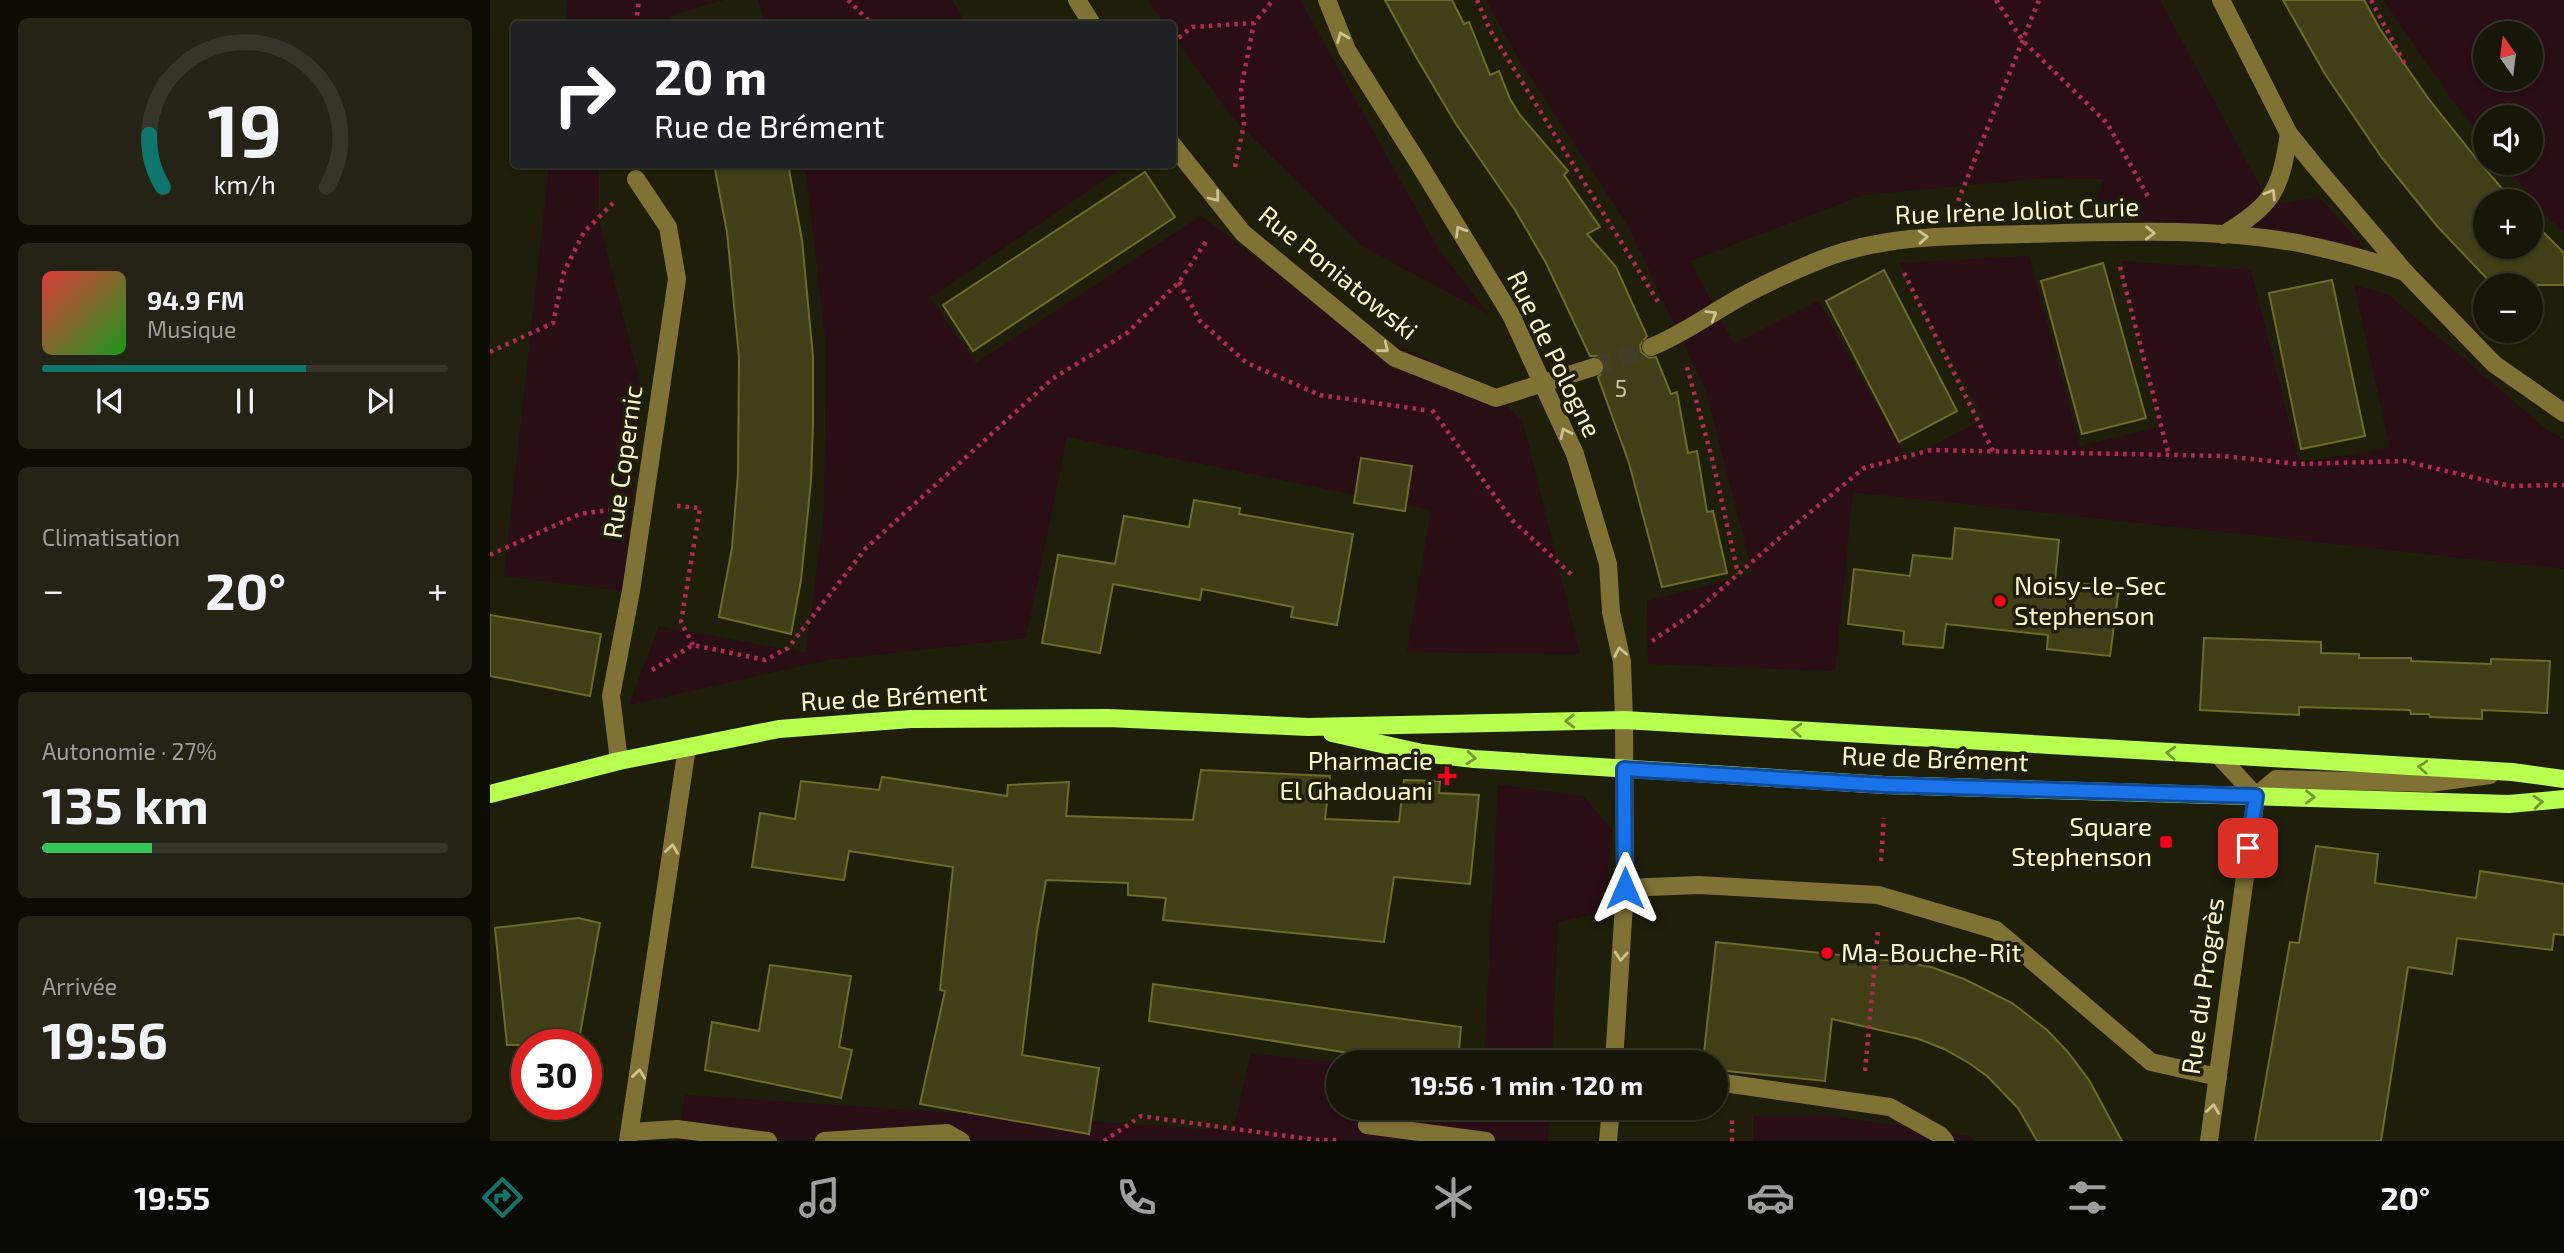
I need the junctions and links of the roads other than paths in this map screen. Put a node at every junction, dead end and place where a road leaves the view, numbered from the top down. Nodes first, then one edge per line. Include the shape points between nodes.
1 (1077, 0) edge
2 (1327, 0) edge
3 (2221, 0) edge
4 (1090, 21) edge
5 (2289, 134) junction
6 (1176, 149) edge
7 (636, 179) road end
8 (2223, 235) junction
9 (2405, 272) junction
10 (1651, 347) tunnel mouth
11 (1594, 367) tunnel mouth
12 (1544, 384) junction
13 (2564, 413) edge
14 (1624, 720) junction
15 (1308, 727) junction
16 (687, 747) junction
17 (2219, 756) junction
18 (619, 761) junction
19 (1624, 769) junction
20 (2512, 772) junction
21 (2564, 779) edge
22 (490, 794) edge
23 (2256, 796) junction
24 (2564, 799) edge
25 (1625, 888) junction
26 (1615, 1050) edge
27 (2218, 1077) junction
28 (1728, 1084) edge
29 (1610, 1120) edge
30 (1367, 1125) road end
31 (629, 1136) edge
32 (768, 1141) edge
33 (824, 1141) edge
34 (961, 1141) edge
35 (1486, 1141) edge
36 (1608, 1141) edge
37 (1945, 1141) edge
38 (2209, 1141) edge

1 - 4 street
12 -> 2 street, Rue de Pologne via 1511,316 1347,50
3 - 5 street
8 -> 5 street via 2268,201 2283,172
5 - 9 street
6 -> 12 street, Rue Poniatowski via 1243,233 1395,358 1496,398
7 - 18 street, Rue Copernic via 668,227 677,279 611,696
8 - 9 street, Rue Irène Joliot Curie via 2297,243
10 -> 8 street, Rue Irène Joliot Curie via 1678,336 1747,293 1826,258 1888,240 2111,232
9 - 13 street via 2494,365
11 - 12 street
14 -> 12 street, Rue de Pologne via 1622,662 1611,612 1608,564 1575,454
14 -> 15 main road, Rue de Brément
17 -> 14 main road, Rue de Brément
14 - 19 street, Rue de Pologne
15 - 16 main road, Rue de Brément via 1108,718 911,719 779,729
15 -> 19 main road, Rue de Brément via 1422,753
16 - 18 main road, Rue de Brément
31 -> 16 street
20 -> 17 main road, Rue de Brément
17 - 23 street
18 - 22 main road, Rue de Brément
19 - 23 main road, Rue de Brément via 1885,785
19 - 25 street, Rue de Pologne
20 - 21 main road, Rue de Brément
20 - 23 street via 2430,783 2276,779
23 -> 24 main road, Rue de Brément via 2509,804
23 - 27 street, Rue du Progrès
25 -> 26 street, Rue de Pologne
25 - 27 street via 1699,886 1878,895 1996,930 2151,1062
38 -> 27 street, Rue du Progrès
28 - 37 street via 1890,1107
29 - 36 street
30 - 35 street
31 - 32 street via 677,1129
33 - 34 street via 947,1133

